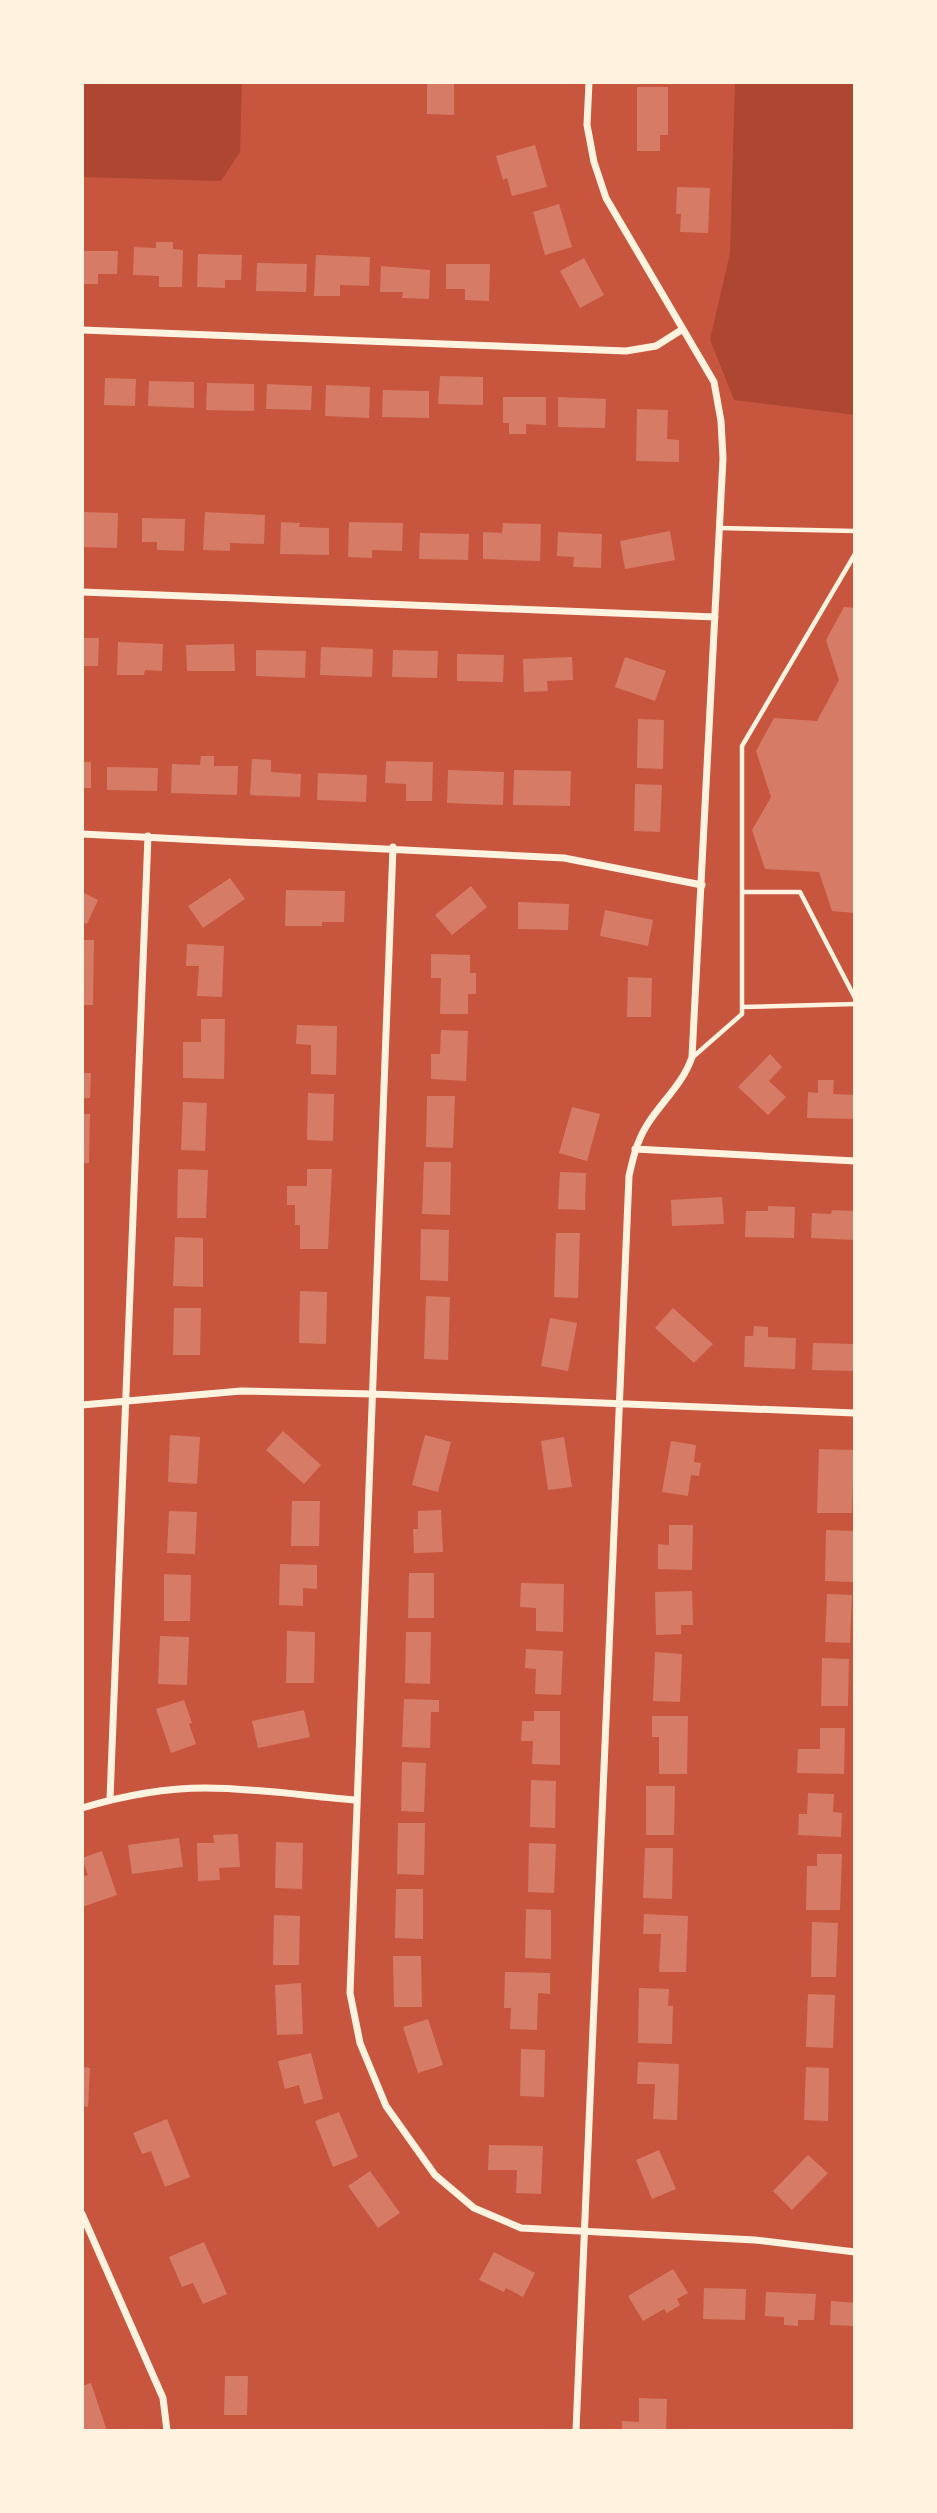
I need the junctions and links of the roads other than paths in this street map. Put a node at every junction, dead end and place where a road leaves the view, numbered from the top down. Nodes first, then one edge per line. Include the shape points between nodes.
1 (589, 82) edge
2 (683, 329) junction
3 (82, 330) edge
4 (719, 528) junction
5 (855, 531) edge
6 (855, 554) edge
7 (82, 592) edge
8 (715, 617) junction
9 (82, 834) edge
10 (148, 836) junction
11 (393, 848) junction
12 (702, 885) junction
13 (742, 892) junction
14 (855, 998) edge
15 (855, 1004) edge
16 (742, 1007) junction
17 (692, 1057) junction
18 (635, 1149) junction
19 (855, 1161) edge
20 (372, 1394) junction
21 (126, 1400) junction
22 (620, 1404) junction
23 (82, 1405) edge
24 (855, 1413) edge
25 (110, 1799) junction
26 (356, 1800) junction
27 (82, 1808) edge
28 (82, 2214) edge
29 (585, 2233) junction
30 (855, 2252) edge
31 (167, 2431) edge
32 (576, 2431) edge

1 - 2 street via 587,125 607,198
2 - 3 street via 656,346 626,351
2 - 4 street via 714,382 723,458
4 - 5 lane
4 - 8 street
6 - 13 lane via 742,746
7 - 8 street
8 - 12 street
9 - 10 street
10 - 11 street
10 - 21 street
11 - 12 street via 564,858
11 - 20 street
12 - 17 street
13 - 14 lane via 800,892
13 - 16 lane
15 - 16 lane
16 - 17 lane via 742,1014
17 - 18 street via 686,1074
18 - 19 street
18 - 22 street via 629,1176
20 - 21 street via 242,1391
20 - 22 street
20 - 26 street
21 - 23 street
21 - 25 street
22 - 24 street
22 - 29 street
25 - 26 street via 205,1788
25 - 27 street
26 - 29 street via 350,1993 360,2043 386,2106 435,2175 474,2208 521,2228
28 - 31 street via 163,2398
29 - 30 street via 755,2240
29 - 32 street

